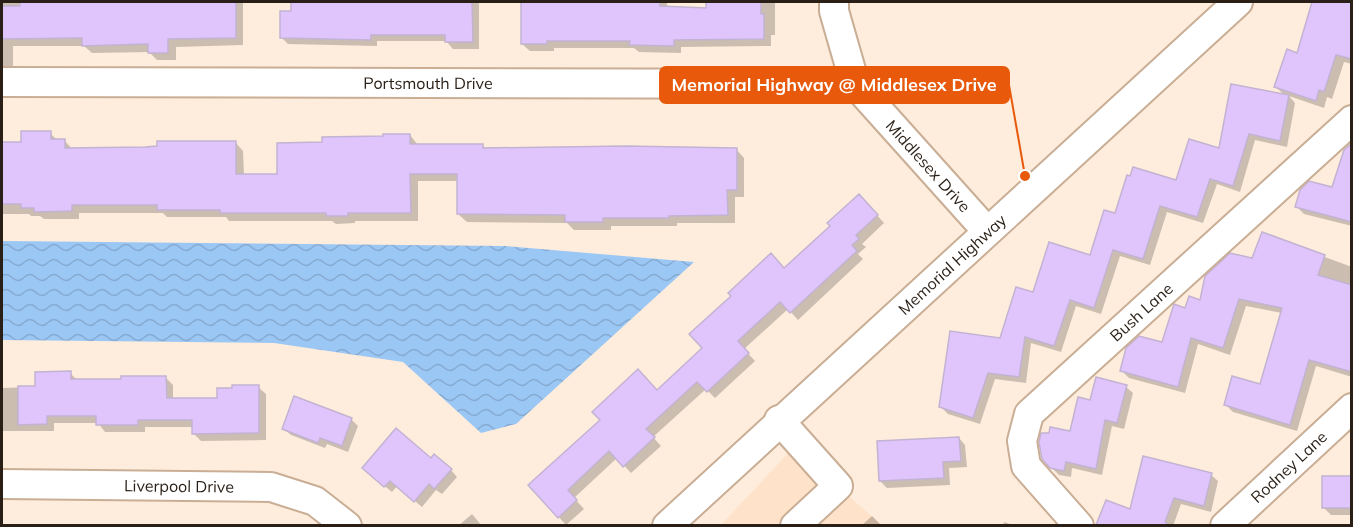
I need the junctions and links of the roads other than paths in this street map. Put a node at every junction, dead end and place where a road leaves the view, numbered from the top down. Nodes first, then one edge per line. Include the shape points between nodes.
1 (834, 2) edge
2 (1238, 2) edge
3 (2, 82) edge
4 (855, 84) junction
5 (1352, 120) edge
6 (986, 230) junction
7 (1352, 408) edge
8 (779, 420) junction
9 (2, 484) edge
10 (347, 525) edge
11 (666, 525) edge
12 (795, 525) edge
13 (1079, 525) edge
14 (1225, 525) edge

1 - 4 street, Middlesex Drive
2 - 6 street, Memorial Highway
3 - 4 street, Portsmouth Drive
4 - 6 street, Middlesex Drive
5 - 13 street, Bush Lane via 1029,414 1022,441 1026,466
6 - 8 street, Memorial Highway
7 - 14 street, Rodney Lane
8 - 11 street, Memorial Highway
8 - 12 street via 838,486
9 - 10 street, Liverpool Drive via 271,487 315,501

